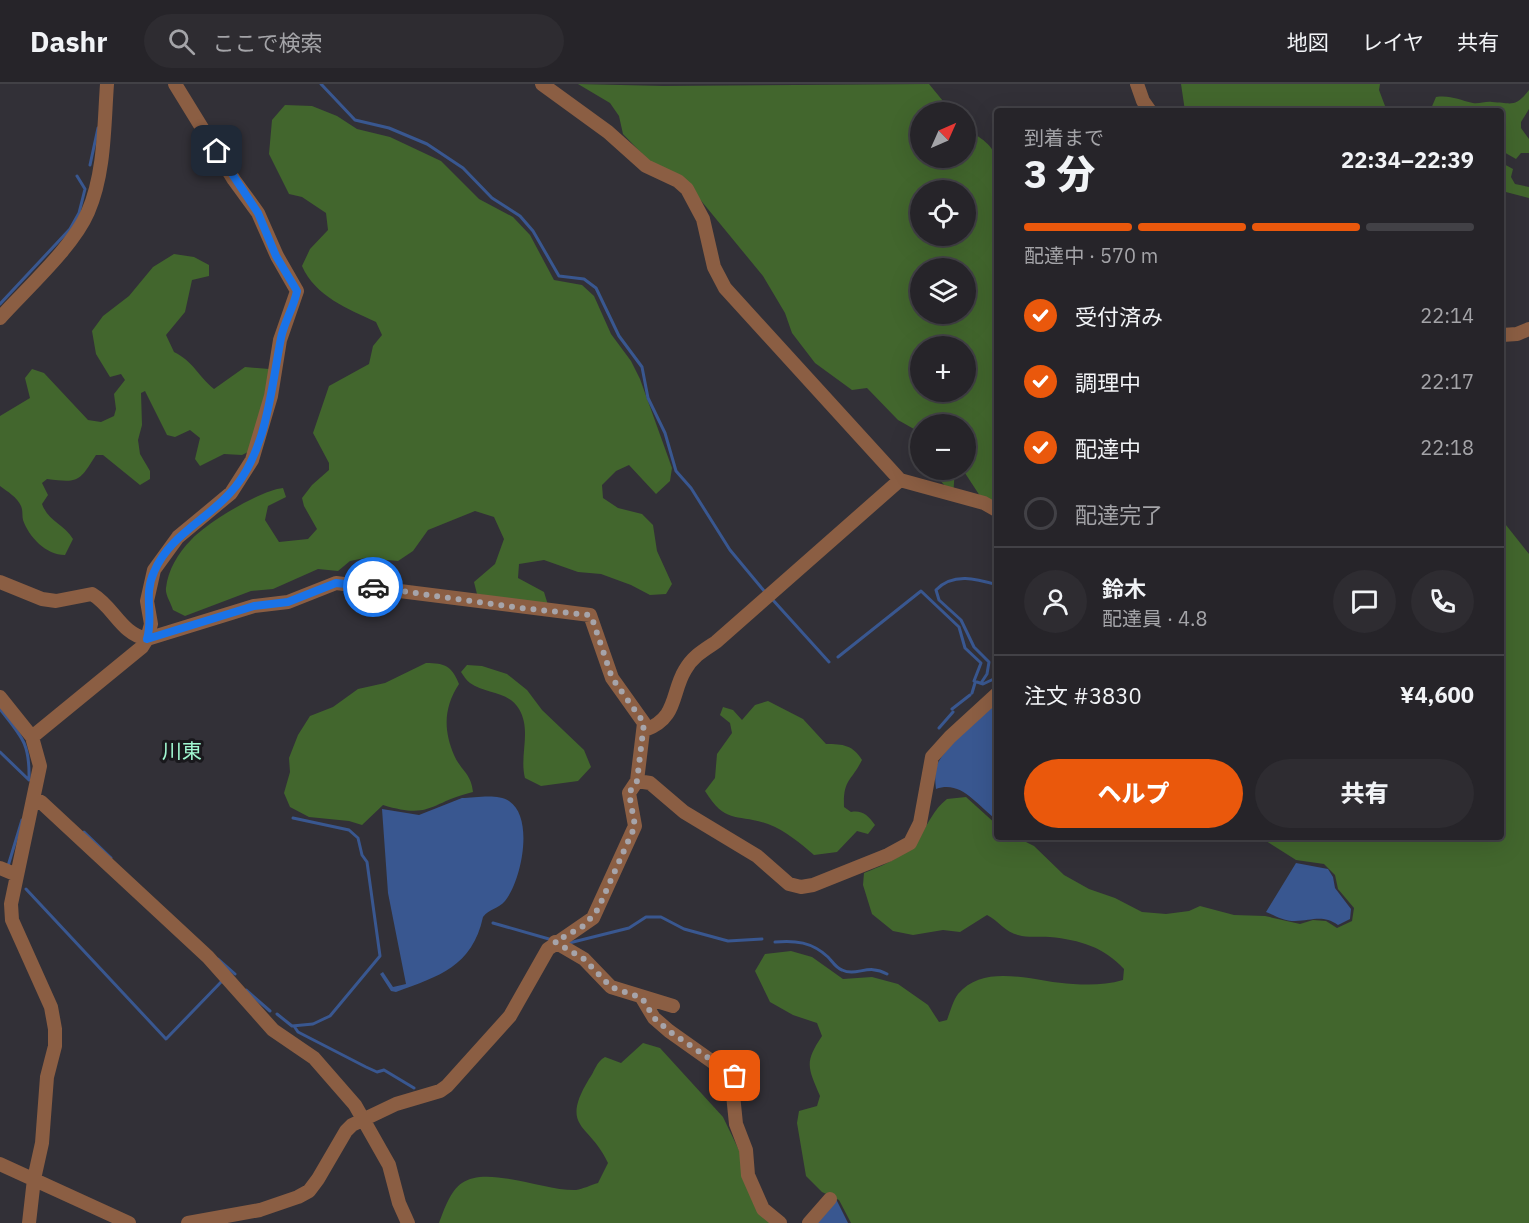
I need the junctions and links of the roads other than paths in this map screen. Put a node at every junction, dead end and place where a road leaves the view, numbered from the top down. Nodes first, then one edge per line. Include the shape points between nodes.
1 (107, 84) edge
2 (175, 84) edge
3 (542, 84) edge
4 (1137, 84) edge
5 (1148, 108) edge
6 (0, 318) edge
7 (1529, 329) edge
8 (1504, 335) edge
9 (900, 480) junction
10 (994, 509) edge
11 (0, 582) edge
12 (147, 639) junction
13 (0, 697) edge
14 (994, 697) edge
15 (645, 730) junction
16 (32, 737) junction
17 (637, 781) junction
18 (35, 799) junction
19 (0, 868) edge
20 (17, 875) junction
21 (555, 942) junction
22 (642, 998) junction
23 (673, 1006) dead end
24 (364, 1119) junction
25 (0, 1164) edge
26 (34, 1179) junction
27 (830, 1199) dead end
28 (29, 1223) edge
29 (129, 1223) edge
30 (188, 1223) edge
31 (408, 1223) edge
32 (780, 1223) edge
33 (809, 1223) edge

1 - 6 street via 102,149 88,213 71,240
2 - 12 street via 258,213 276,256 297,291 280,340 271,396 252,460 231,493 178,537 154,570 147,601 151,624
3 - 9 street via 608,132 646,166 687,189 703,219 714,267 725,288
4 - 5 street
7 - 8 street
9 - 10 street via 984,503
9 - 15 street via 716,642 702,650 684,671 670,710
11 - 12 street via 56,601 92,594 132,634
12 - 15 street via 254,606 288,602 336,583 590,615 612,678
12 - 16 street
13 - 16 street
14 - 17 street via 932,757 920,823 910,843 813,885 789,884 757,856 684,812 657,787
15 - 17 street
16 - 18 street via 40,766
17 - 21 street via 629,793 635,826 598,909 585,925
18 - 20 street
18 - 24 street via 103,857 208,957 273,1030 314,1058
19 - 20 street
20 - 26 street via 12,920 51,1007 55,1029 39,1166
21 - 22 street via 584,959 611,987
21 - 24 street via 510,1016 447,1086
22 - 23 street
22 - 32 street via 654,1018 669,1031 736,1079 736,1124 746,1150 748,1175 763,1209
24 - 30 street via 346,1131 309,1191 260,1210
24 - 31 street via 389,1165
25 - 26 street
26 - 28 street
26 - 29 street
27 - 33 street

